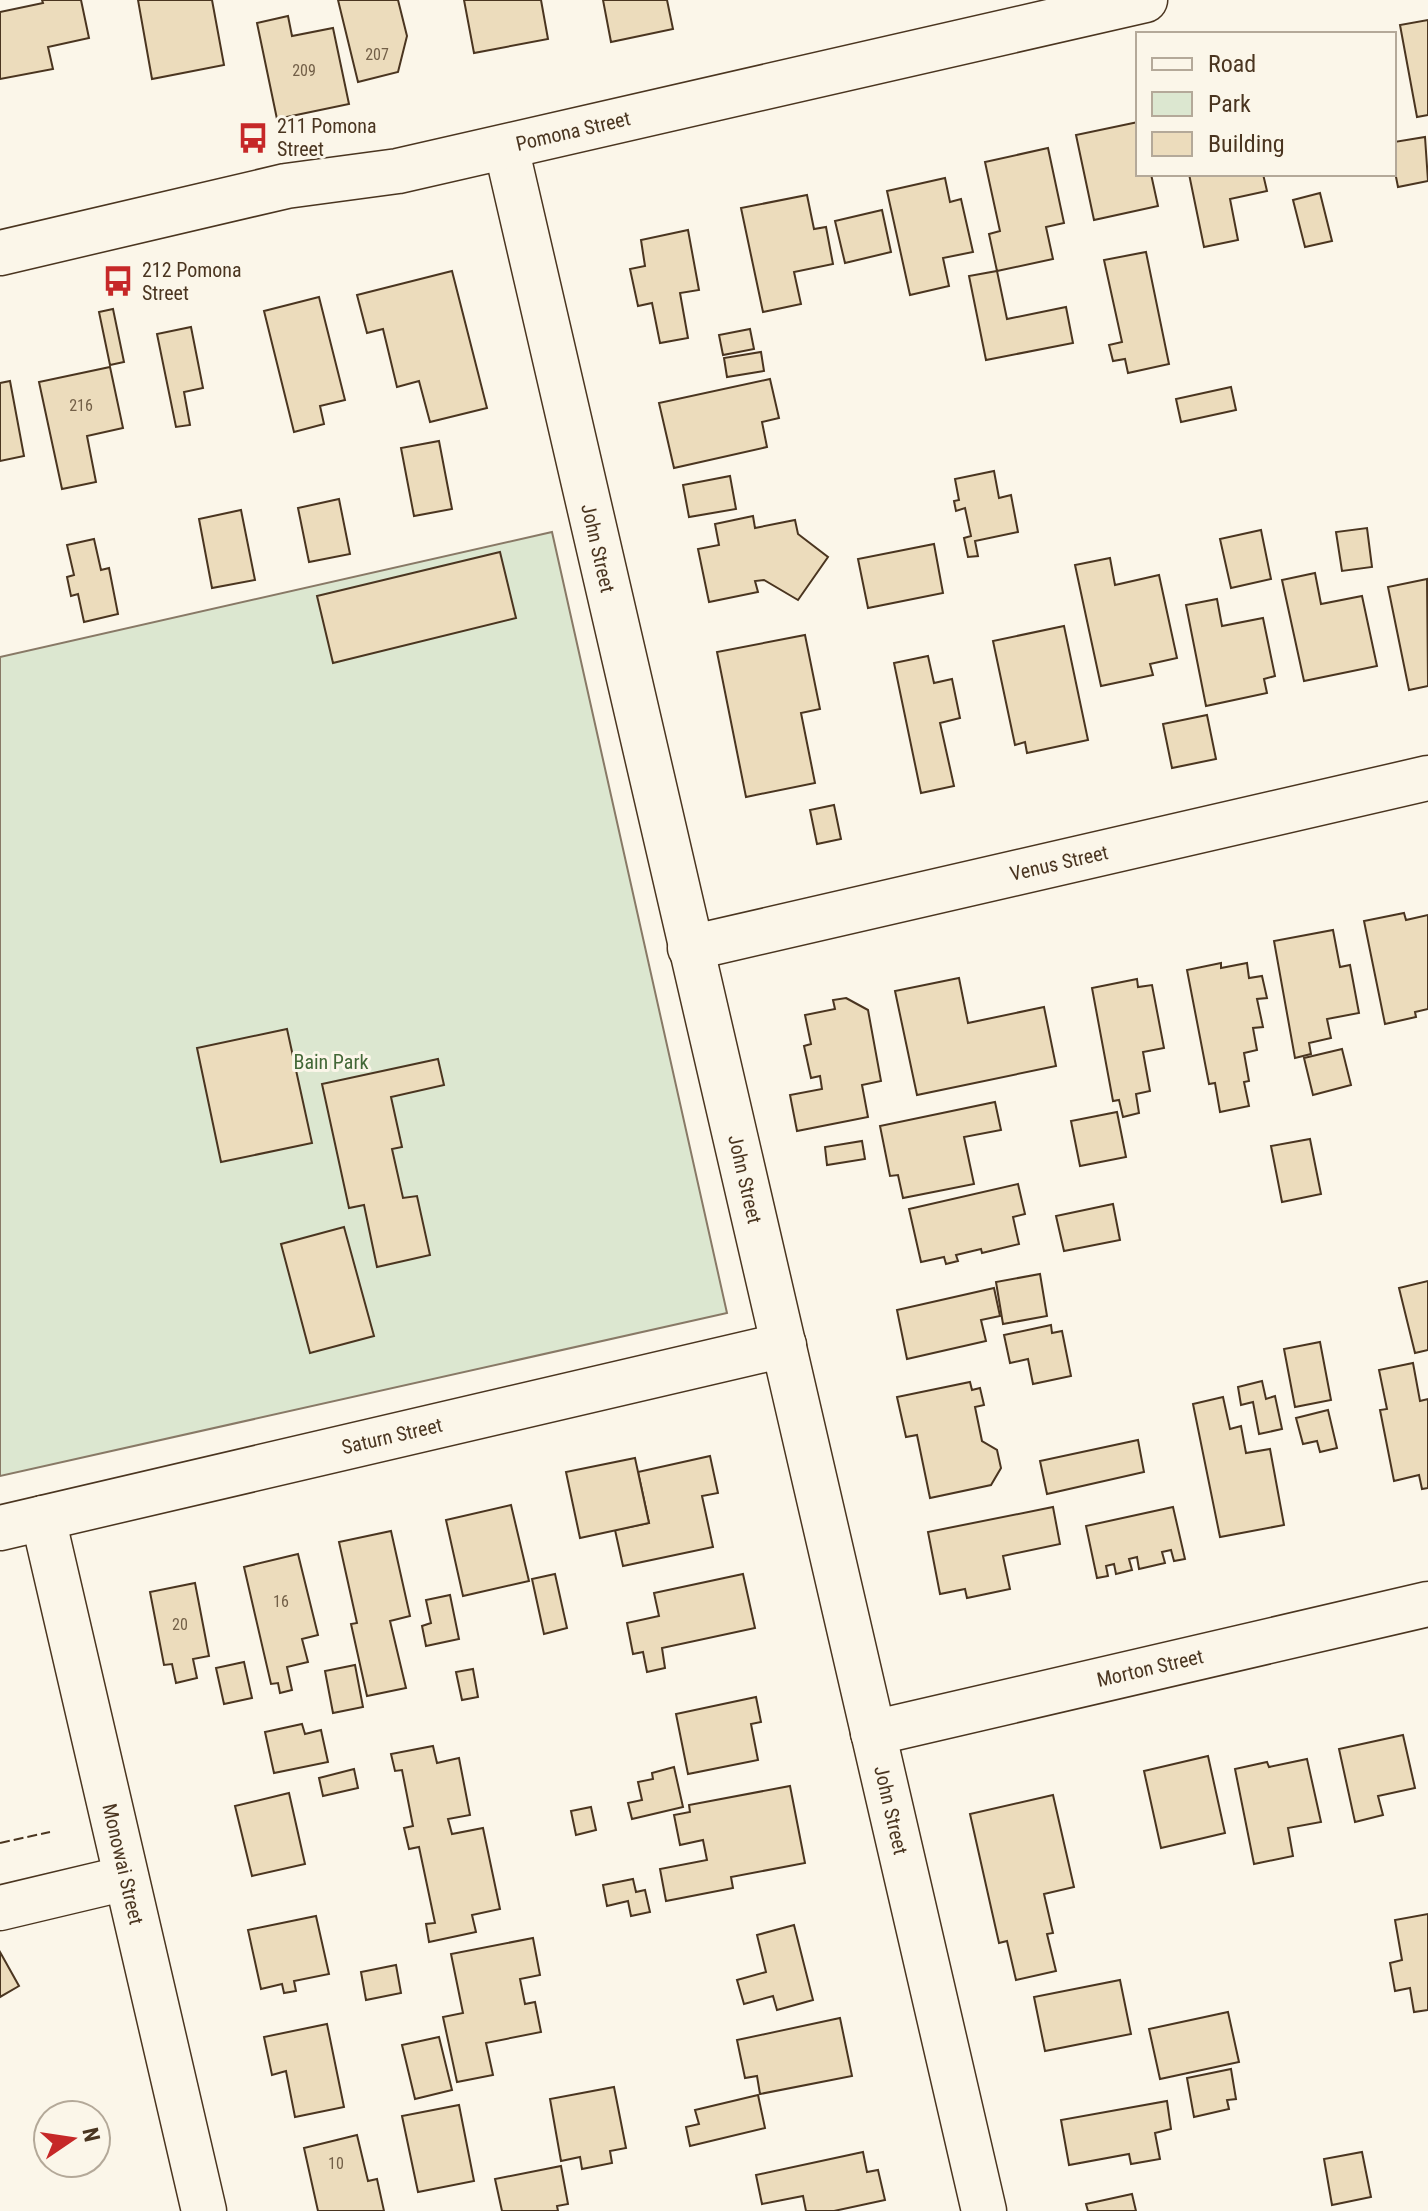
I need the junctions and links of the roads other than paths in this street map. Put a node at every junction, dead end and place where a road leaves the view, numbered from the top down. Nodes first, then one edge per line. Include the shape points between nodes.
1 (1145, 0) edge
2 (506, 147) junction
3 (0, 253) edge
4 (1428, 778) edge
5 (690, 948) junction
6 (784, 1345) junction
7 (43, 1518) junction
8 (0, 1528) edge
9 (1428, 1604) edge
10 (873, 1733) junction
11 (126, 1878) junction
12 (0, 1908) edge
13 (204, 2211) edge
14 (984, 2211) edge

1 - 2 street, Pomona Street
2 - 3 street, Pomona Street via 398,171 286,186
2 - 5 street, John Street
4 - 5 street, Venus Street
5 - 6 street, John Street
6 - 7 street, Saturn Street
6 - 10 street, John Street
7 - 8 street, Saturn Street
7 - 11 street, Monowai Street
9 - 10 street, Morton Street
10 - 14 street, John Street
11 - 12 street
11 - 13 street, Monowai Street

